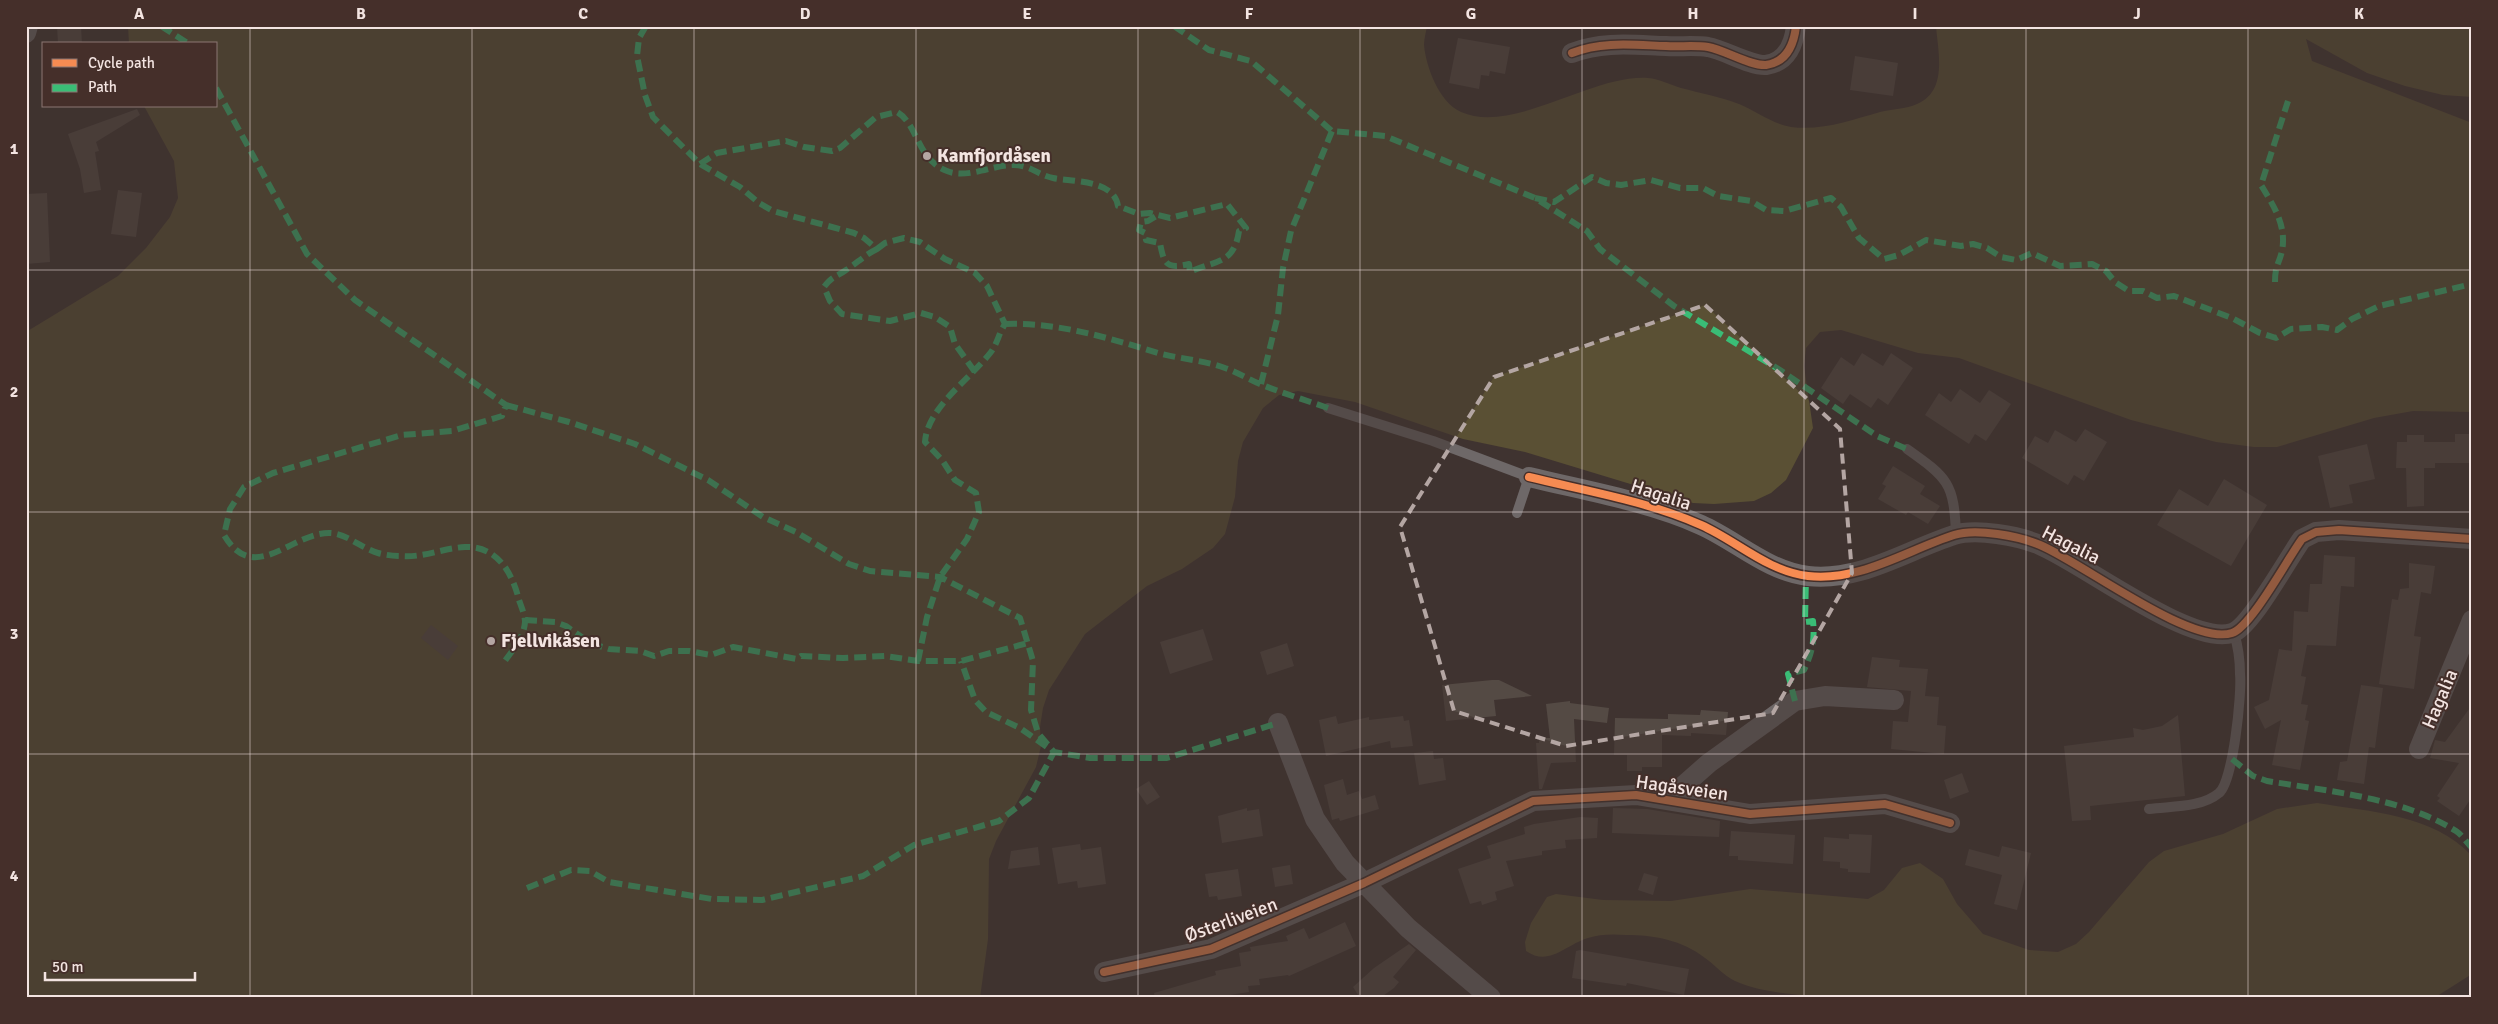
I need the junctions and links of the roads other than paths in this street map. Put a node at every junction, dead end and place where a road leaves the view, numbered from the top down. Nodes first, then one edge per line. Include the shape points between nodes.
1 (28, 26) edge
2 (1796, 26) edge
3 (26, 33) edge
4 (1572, 53) dead end
5 (1328, 408) dead end
6 (1906, 449) dead end
7 (1528, 477) junction
8 (1517, 513) dead end
9 (1956, 534) junction
10 (2472, 539) edge
11 (2472, 620) edge
12 (2234, 633) junction
13 (1894, 700) dead end
14 (1278, 723) dead end
15 (2419, 749) dead end
16 (1667, 800) junction
17 (2149, 809) dead end
18 (1950, 823) dead end
19 (1364, 883) junction
20 (1104, 972) dead end
21 (1491, 998) edge

1 - 3 street
2 - 4 street via 1786,56 1766,65 1707,47 1607,45
5 - 7 lane via 1433,441
6 - 9 lane via 1947,482 1955,507
7 - 8 lane
7 - 9 street, Hagalia via 1673,514 1704,526 1761,560 1806,576 1863,570
9 - 12 street, Hagalia via 2012,536 2040,545 2184,624 2212,635
10 - 12 street via 2339,530 2316,532 2302,539 2258,607
11 - 15 street, Hagalia
12 - 17 lane via 2241,676 2234,745 2226,784 2210,799
13 - 16 street via 1825,696 1795,701 1709,763
14 - 19 street via 1315,818 1345,863
16 - 18 street, Hagåsveien via 1750,814 1885,804
16 - 19 street, Hagåsveien via 1636,795 1533,801
19 - 20 street, Østerliveien via 1211,948
19 - 21 street via 1408,928

